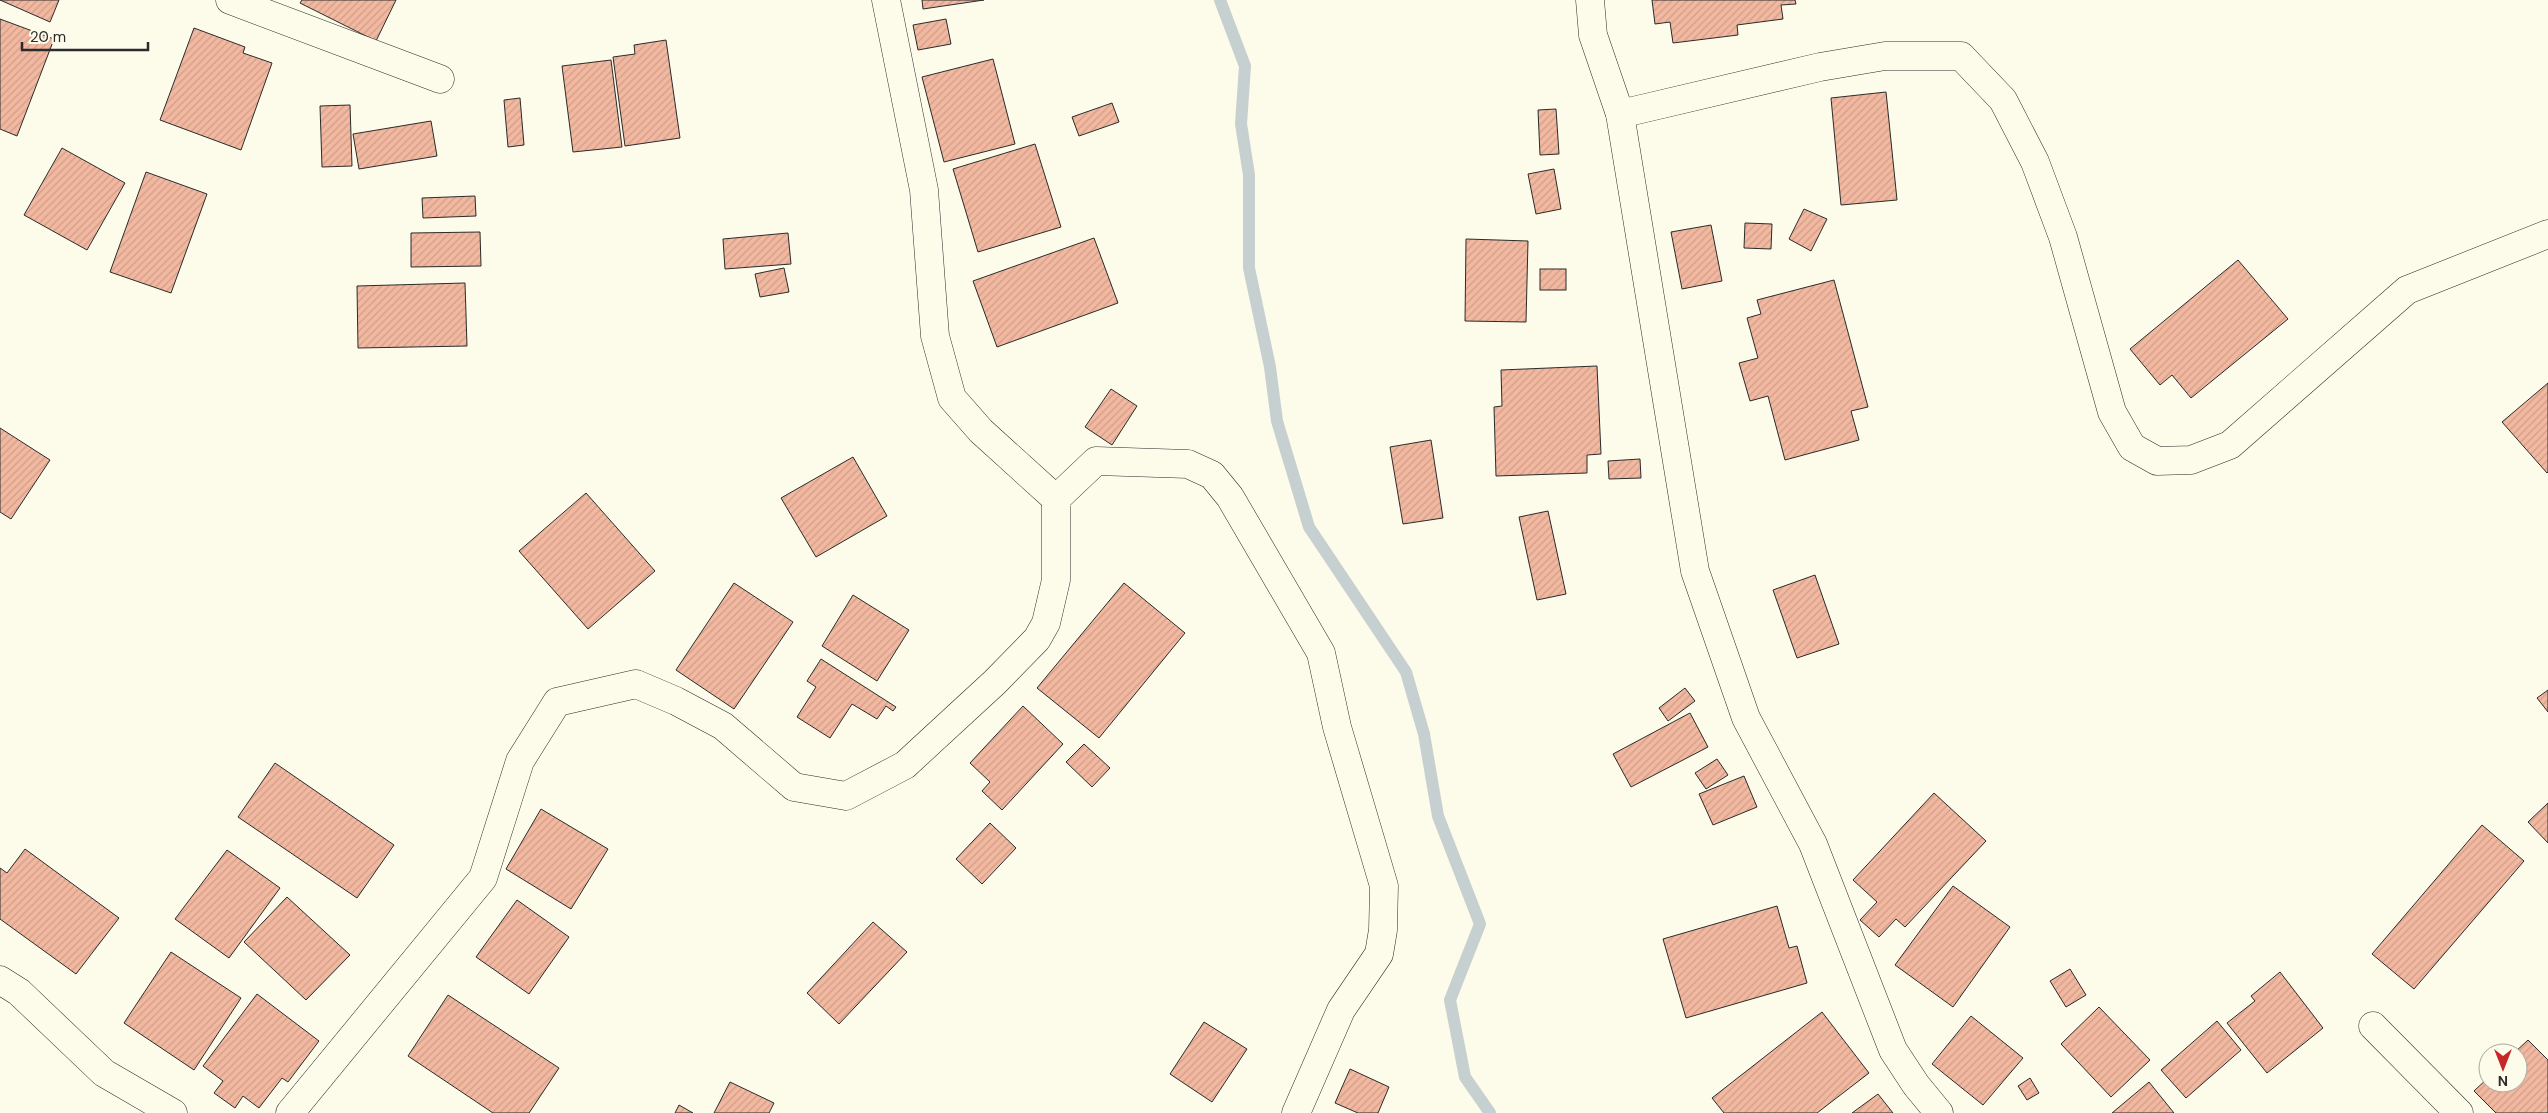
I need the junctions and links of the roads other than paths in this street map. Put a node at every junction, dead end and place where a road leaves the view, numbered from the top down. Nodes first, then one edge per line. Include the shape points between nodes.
1 (230, 0) edge
2 (886, 0) edge
3 (1590, 0) edge
4 (440, 79) dead end
5 (1620, 114) junction
6 (2548, 234) edge
7 (1056, 499) junction
8 (0, 980) edge
9 (2373, 1026) dead end
10 (173, 1113) edge
11 (290, 1113) edge
12 (1296, 1113) edge
13 (1939, 1113) edge
14 (2459, 1113) edge

1 - 4 street
2 - 7 street via 924,190 935,336 952,398 981,431
3 - 5 street via 1593,35
5 - 6 street via 1820,67 1885,56 1961,56 2003,100 2035,162 2063,236 2112,412 2132,447 2157,462 2191,460 2230,445 2407,290
5 - 13 street via 1695,571 1746,718 1813,844 1893,1050
7 - 11 street via 1056,580 1046,623 1037,639 905,765 846,796 794,787 723,726 636,684 558,702 520,761 483,878
7 - 12 street via 1096,461 1188,464 1212,475 1230,496 1321,653 1337,727 1384,886 1383,930 1379,954 1341,1010
8 - 10 street via 19,992 104,1073
9 - 14 street

